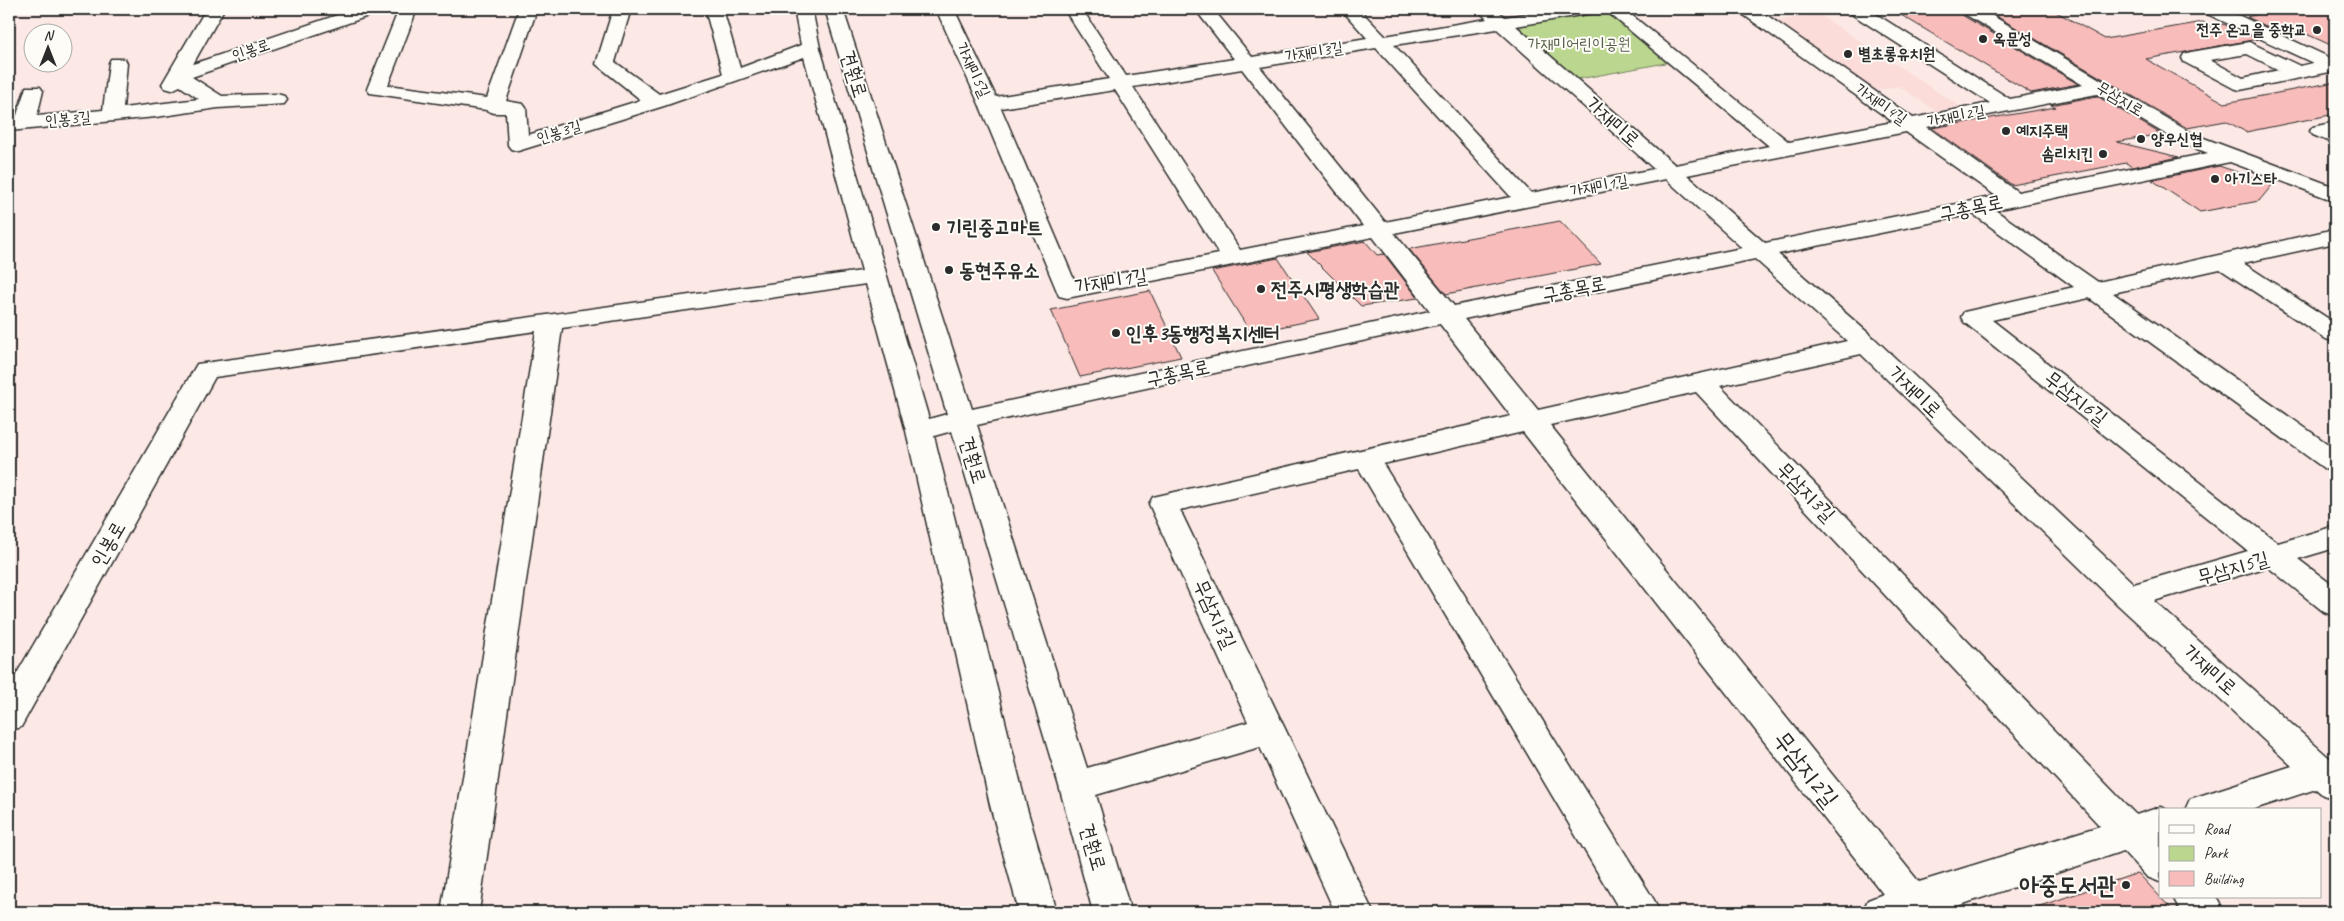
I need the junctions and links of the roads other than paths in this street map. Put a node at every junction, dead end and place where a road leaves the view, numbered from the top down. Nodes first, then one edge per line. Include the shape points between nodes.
1 (215, 9) edge
2 (371, 9) edge
3 (408, 9) edge
4 (528, 9) edge
5 (622, 9) edge
6 (714, 9) edge
7 (802, 9) edge
8 (834, 9) edge
9 (945, 9) edge
10 (1204, 9) edge
11 (1350, 9) edge
12 (1587, 9) edge
13 (1612, 9) edge
14 (1747, 9) edge
15 (1856, 9) edge
16 (1969, 9) edge
17 (2211, 9) edge
18 (1077, 15) edge
19 (1494, 15) edge
20 (1381, 41) junction
21 (811, 48) junction
22 (1247, 62) junction
23 (118, 64) dead end
24 (2333, 66) edge
25 (2298, 72) dead end
26 (177, 76) junction
27 (733, 78) junction
28 (1122, 83) junction
29 (2101, 87) junction
30 (33, 91) dead end
31 (277, 100) dead end
32 (218, 102) junction
33 (657, 102) junction
34 (989, 104) junction
35 (2008, 106) junction
36 (494, 107) junction
37 (156, 112) junction
38 (112, 116) junction
39 (17, 124) edge
40 (1910, 125) junction
41 (2335, 128) edge
42 (2335, 138) edge
43 (1786, 150) junction
44 (2231, 156) junction
45 (1670, 172) junction
46 (2335, 194) edge
47 (1528, 200) junction
48 (2014, 200) junction
49 (1977, 207) junction
50 (1379, 230) junction
51 (2335, 236) edge
52 (1760, 252) junction
53 (1234, 258) junction
54 (2224, 261) junction
55 (874, 276) junction
56 (2093, 290) junction
57 (1447, 315) junction
58 (550, 323) junction
59 (2335, 334) edge
60 (1866, 345) junction
61 (1702, 382) junction
62 (960, 420) junction
63 (1530, 420) junction
64 (919, 431) junction
65 (1366, 458) junction
66 (2335, 462) edge
67 (2335, 537) edge
68 (2276, 556) junction
69 (2130, 597) junction
70 (2335, 604) edge
71 (9, 717) edge
72 (1269, 730) junction
73 (2329, 778) edge
74 (1076, 786) junction
75 (2210, 808) edge
76 (2145, 828) edge
77 (2159, 863) edge
78 (2192, 898) edge
79 (1904, 909) edge
80 (460, 912) edge
81 (1038, 912) edge
82 (1112, 912) edge
83 (1354, 912) edge
84 (1641, 912) edge
85 (2205, 912) edge

1 - 26 street
2 - 26 street, 인봉로
3 - 36 street, 인봉3길 via 377,89
4 - 36 street
5 - 33 street via 605,64
6 - 27 street
7 - 21 street, 견훤로
8 - 62 street, 견훤로 via 955,393
9 - 34 street, 가재미5길
10 - 22 street, 가재미3길
11 - 20 street, 가재미3길
12 - 19 street
13 - 43 street
14 - 40 street, 가재미4길
15 - 35 street, 가재미2길
16 - 29 street, 무삼지로
17 - 24 street
18 - 28 street
19 - 20 street, 가재미3길
19 - 45 street, 가재미로
20 - 22 street, 가재미3길
20 - 47 street, 가재미3길
21 - 27 street, 인봉3길
21 - 55 street, 견훤로
22 - 28 street, 가재미3길
22 - 50 street, 가재미3길
23 - 38 street, 인봉3길
24 - 25 street
26 - 32 street
26 - 37 street
27 - 33 street, 인봉3길
28 - 34 street, 가재미3길
28 - 53 street
29 - 35 street, 가재미2길
29 - 44 street, 무삼지로 via 2186,138
30 - 39 street, 인봉3길
31 - 32 street, 인봉3길
32 - 37 street, 인봉3길
33 - 36 street, 인봉3길 via 518,145 516,108
34 - 53 street, 가재미1길 via 1067,291
35 - 40 street, 가재미2길
37 - 38 street, 인봉3길
38 - 39 street, 인봉3길
40 - 43 street, 가재미2길
40 - 48 street, 가재미4길
41 - 42 street via 2320,131
43 - 45 street, 가재미2길
44 - 46 street, 무삼지로
44 - 48 street, 구총목로
45 - 47 street, 가재미1길
45 - 52 street, 가재미로
47 - 50 street, 가재미1길
48 - 49 street, 구총목로
49 - 52 street, 구총목로
49 - 56 street
50 - 53 street, 가재미1길
50 - 57 street
51 - 54 street, 무삼지6길
52 - 57 street, 구총목로
52 - 60 street, 가재미로
54 - 56 street, 무삼지6길
54 - 59 street
55 - 58 street
55 - 64 street, 견훤로
56 - 66 street
56 - 68 street, 무삼지6길 via 1973,316
57 - 62 street, 구총목로
57 - 63 street
58 - 71 street, 인봉로 via 206,370
58 - 80 street
60 - 61 street, 무삼지3길
60 - 69 street, 가재미로
61 - 63 street, 무삼지3길
61 - 76 street, 무삼지3길 via 1910,602
62 - 64 street, 구총목로
62 - 74 street, 견훤로
63 - 65 street, 무삼지3길
63 - 79 street, 무삼지2길 via 1700,636
64 - 81 street, 견훤로 via 1008,805
65 - 72 street, 무삼지3길 via 1164,504
65 - 84 street
67 - 68 street, 무삼지5길
68 - 69 street, 무삼지5길
68 - 70 street
69 - 73 street, 가재미로
72 - 74 street
72 - 83 street, 무삼지3길
73 - 75 street
74 - 82 street, 견훤로
76 - 77 street
76 - 79 street, 무삼지2길
78 - 85 street

